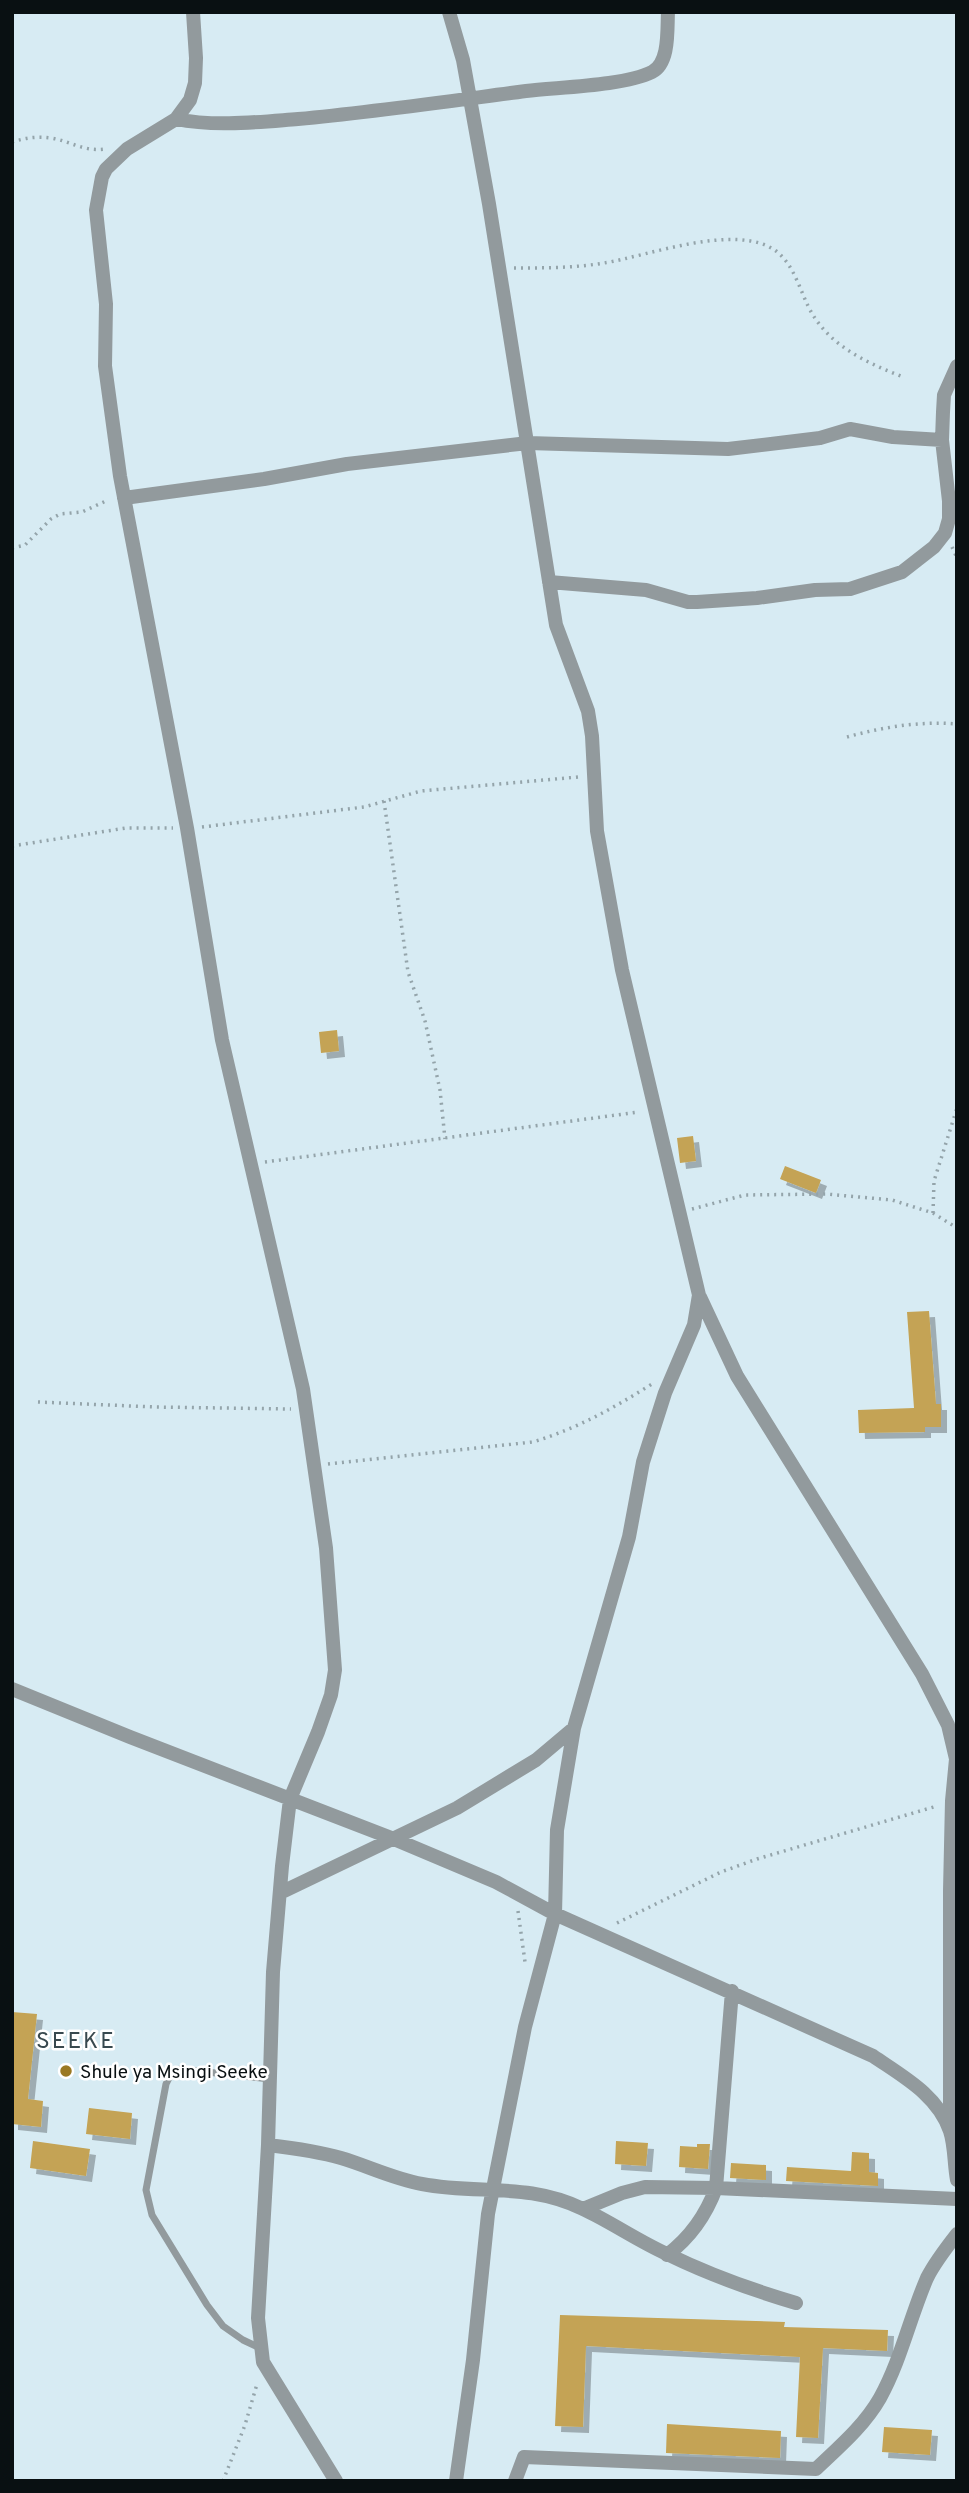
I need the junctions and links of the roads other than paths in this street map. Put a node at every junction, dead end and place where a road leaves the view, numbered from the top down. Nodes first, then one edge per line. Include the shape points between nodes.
1 (193, 12) edge
2 (449, 12) edge
3 (668, 12) edge
4 (470, 100) junction
5 (176, 119) junction
6 (957, 366) edge
7 (942, 440) junction
8 (528, 443) junction
9 (124, 498) junction
10 (549, 582) junction
11 (699, 1295) junction
12 (12, 1689) edge
13 (574, 1728) junction
14 (954, 1794) edge
15 (290, 1799) junction
16 (394, 1839) junction
17 (280, 1893) junction
18 (555, 1914) junction
19 (732, 1991) junction
20 (270, 2079) junction
21 (950, 2131) junction
22 (268, 2145) junction
23 (957, 2180) edge
24 (716, 2188) junction
25 (494, 2189) junction
26 (957, 2199) edge
27 (583, 2208) junction
28 (957, 2234) edge
29 (667, 2255) junction
30 (796, 2303) dead end
31 (261, 2355) junction
32 (336, 2481) edge
33 (456, 2481) edge
34 (515, 2481) edge

1 - 5 street via 195,83 190,100
2 - 4 street
3 - 4 street via 664,55 652,72
4 - 5 street via 267,121
4 - 8 street
5 - 9 street via 120,155 106,169 98,193 106,304 105,366
6 - 7 street via 944,395
7 - 8 street via 850,429 820,438 728,449
7 - 10 street via 949,501 945,533 934,547 892,576 850,589 697,602 646,590
8 - 9 street via 347,464
8 - 10 street
9 - 15 street via 222,1040 306,1409 326,1548 335,1670 327,1707
10 - 11 street via 556,625 588,711 597,831 622,970
11 - 13 street via 694,1325 654,1423 629,1537
11 - 14 street via 737,1376 922,1674 947,1725 956,1759
12 - 15 street
13 - 16 street via 536,1760 457,1808
13 - 18 street via 557,1830
14 - 21 street
15 - 16 street
15 - 17 street
16 - 17 street
16 - 18 street
17 - 20 street
18 - 19 street
18 - 25 street via 525,2027
19 - 21 street via 873,2056 925,2094
19 - 24 street
20 - 22 street
20 - 31 lane via 180,2069 171,2074 146,2190 152,2215 207,2305 223,2326
21 - 23 street
22 - 25 street via 316,2151 421,2184
22 - 31 street via 259,2273
24 - 26 street
24 - 27 street via 645,2187
24 - 29 street via 696,2227
25 - 27 street via 528,2191
25 - 33 street
27 - 29 street
28 - 34 street via 927,2279 880,2398 848,2439 816,2469 524,2457
29 - 30 street
31 - 32 street

